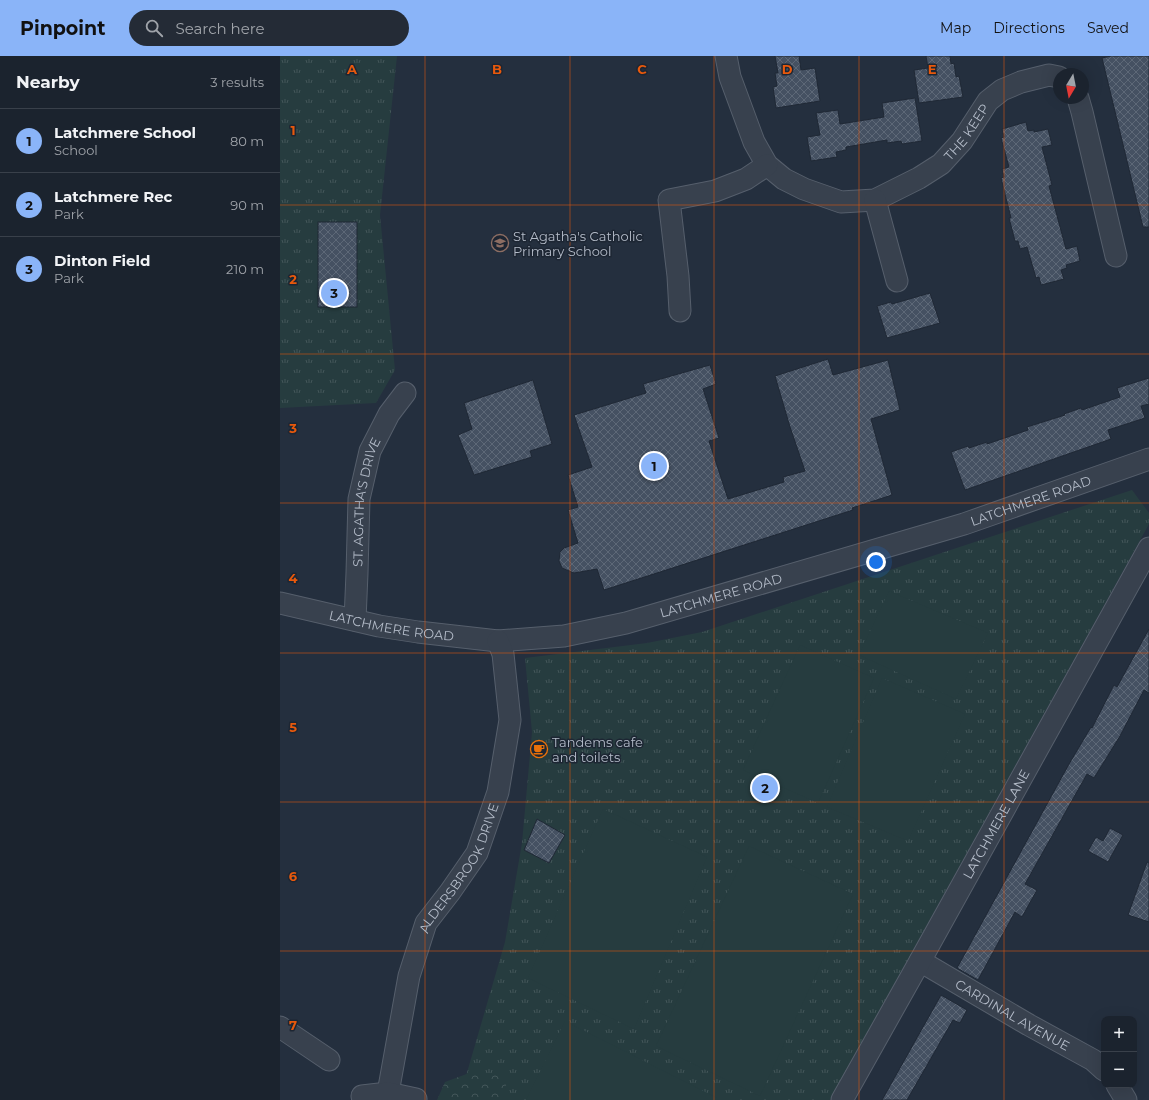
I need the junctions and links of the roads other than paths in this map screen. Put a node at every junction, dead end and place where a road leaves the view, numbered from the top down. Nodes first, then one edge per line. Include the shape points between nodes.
1 (726, 56) edge
2 (1053, 75) edge
3 (1080, 104) edge
4 (767, 165) junction
5 (875, 200) junction
6 (1116, 256) dead end
7 (897, 281) dead end
8 (680, 311) dead end
9 (405, 393) dead end
10 (1149, 459) edge
11 (1149, 548) edge
12 (280, 603) edge
13 (355, 620) junction
14 (498, 641) junction
15 (920, 961) junction
16 (280, 1027) edge
17 (329, 1060) dead end
18 (1101, 1067) edge
19 (1119, 1088) edge
20 (388, 1093) junction
21 (362, 1096) dead end
22 (416, 1099) dead end
23 (842, 1100) edge
24 (1126, 1100) edge

1 - 4 street, THE KEEP via 730,77 754,142
2 - 5 street, THE KEEP via 1049,74 1021,82 1002,90 988,101 962,141 941,164
3 - 6 street
4 - 5 street, THE KEEP via 784,179 841,202
4 - 8 street via 746,179 715,191 669,200
5 - 7 street
9 - 13 street, ST. AGATHA'S DRIVE via 389,414 370,451 359,499
10 - 14 street, LATCHMERE ROAD via 964,524 626,623 564,636
11 - 15 street, LATCHMERE LANE
12 - 13 street, LATCHMERE ROAD
13 - 14 street, LATCHMERE ROAD via 418,632
14 - 20 street, ALDERSBROOK DRIVE via 503,654 510,720 498,792 477,853 426,923 409,976
15 - 18 street, CARDINAL AVENUE via 1093,1060
15 - 23 street, LATCHMERE LANE
16 - 17 street
19 - 24 street
20 - 21 street
20 - 22 street

